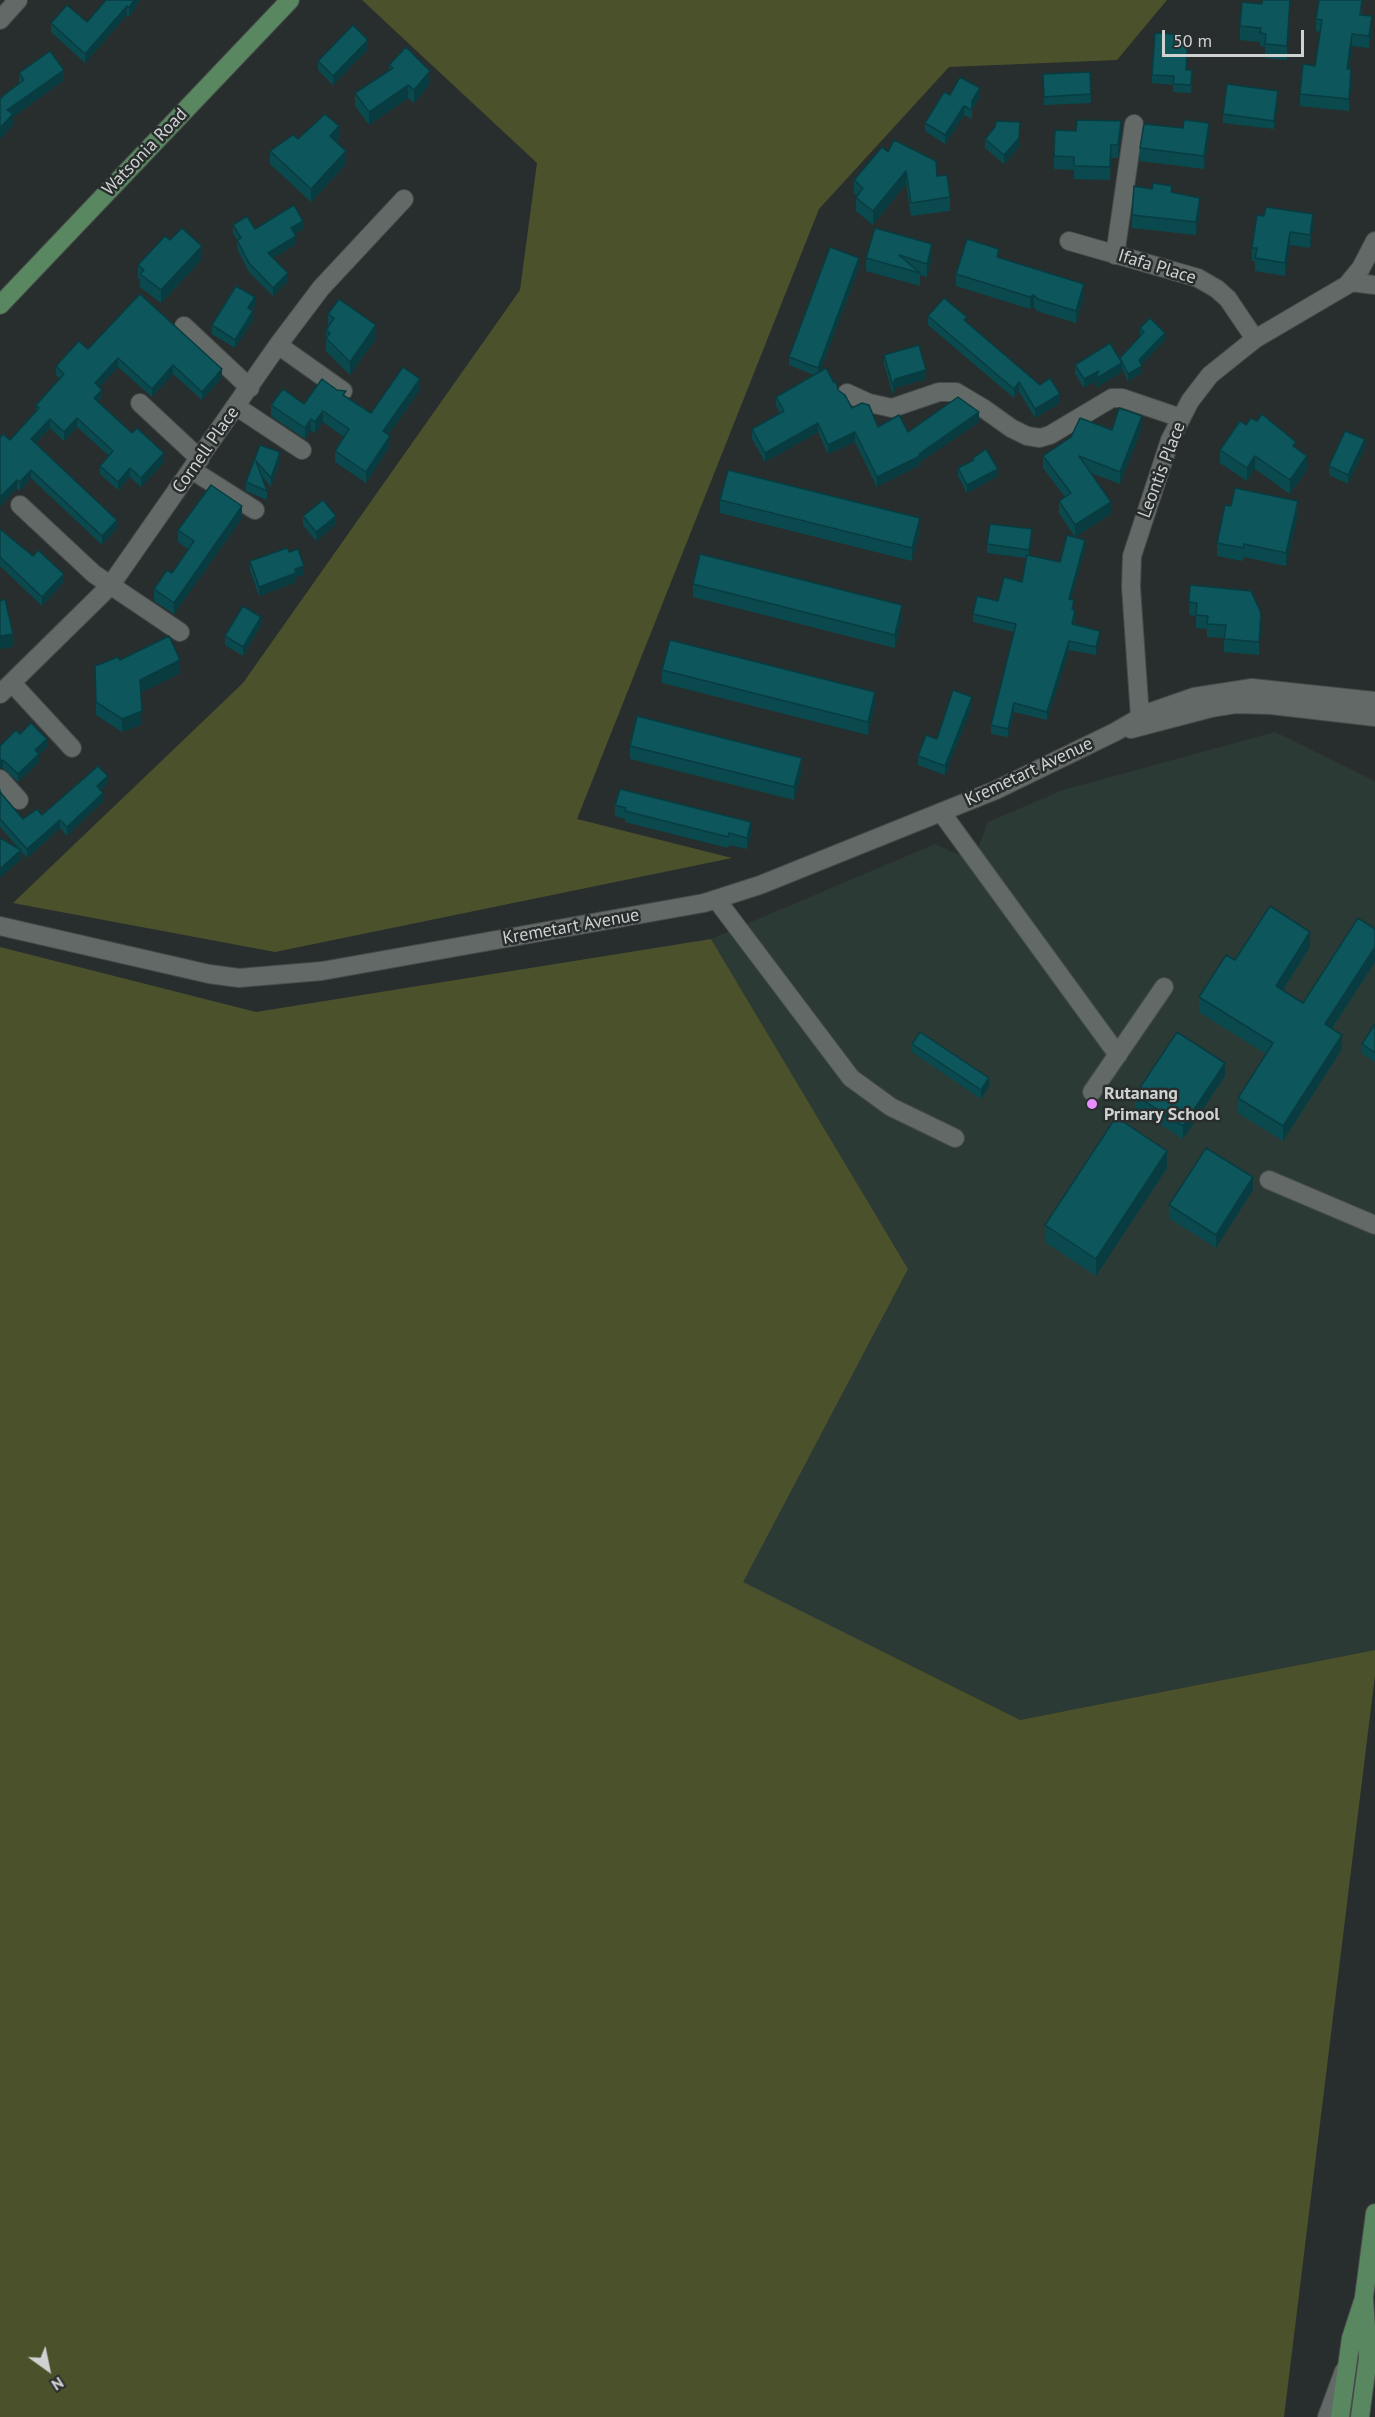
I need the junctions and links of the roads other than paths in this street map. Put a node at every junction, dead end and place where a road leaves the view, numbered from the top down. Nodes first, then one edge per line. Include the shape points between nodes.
1 (18, 0) edge
2 (290, 0) edge
3 (0, 20) edge
4 (1134, 124) dead end
5 (404, 199) dead end
6 (1069, 241) dead end
7 (1375, 241) edge
8 (1115, 255) junction
9 (1350, 282) junction
10 (1375, 285) edge
11 (0, 305) edge
12 (184, 326) dead end
13 (1255, 339) junction
14 (278, 345) junction
15 (250, 388) junction
16 (343, 391) edge
17 (847, 393) edge
18 (140, 403) dead end
19 (237, 407) junction
20 (1181, 418) junction
21 (302, 450) dead end
22 (196, 464) junction
23 (20, 505) dead end
24 (255, 510) dead end
25 (110, 586) junction
26 (180, 632) dead end
27 (6, 688) edge
28 (1375, 700) edge
29 (1375, 717) edge
30 (1142, 722) junction
31 (72, 748) dead end
32 (0, 779) edge
33 (19, 800) dead end
34 (941, 812) junction
35 (716, 899) junction
36 (0, 926) edge
37 (1164, 987) dead end
38 (1118, 1055) junction
39 (1092, 1092) dead end
40 (955, 1138) dead end
41 (1269, 1179) dead end
42 (1375, 1225) edge
43 (1375, 2213) edge
44 (1364, 2297) junction
45 (1347, 2363) junction
46 (1327, 2417) edge
47 (1340, 2417) edge
48 (1360, 2417) edge

1 - 3 street
2 - 11 main road, Watsonia Road
4 - 8 street
5 - 14 street, Cornell Place via 321,288
6 - 8 street, Ifafa Place
7 - 9 street, Leontis Place
8 - 13 street, Ifafa Place via 1198,278 1217,289 1238,311
9 - 10 street
9 - 13 street, Leontis Place
12 - 15 street
13 - 20 street, Leontis Place via 1210,375
14 - 15 street, Cornell Place
14 - 16 street
15 - 19 street, Cornell Place
17 - 20 street via 892,408 939,392 956,392 1011,428 1040,438 1112,398
18 - 22 street
19 - 21 street
19 - 22 street, Cornell Place
20 - 30 street, Leontis Place via 1170,440 1132,556
22 - 24 street
22 - 25 street, Cornell Place
23 - 25 street
25 - 26 street
25 - 27 street, Cornell Place
27 - 31 street
28 - 30 street, Kremetart Avenue via 1252,688 1194,697
29 - 30 street, Kremetart Avenue via 1236,704
30 - 34 street, Kremetart Avenue
32 - 33 street
34 - 35 street, Kremetart Avenue
34 - 38 street
35 - 36 street, Kremetart Avenue via 322,971 239,978
35 - 40 street via 851,1078 891,1107
37 - 38 street
38 - 39 street
41 - 42 street
43 - 44 main road
44 - 45 main road
44 - 48 main road via 1368,2358
45 - 46 street
45 - 47 main road

